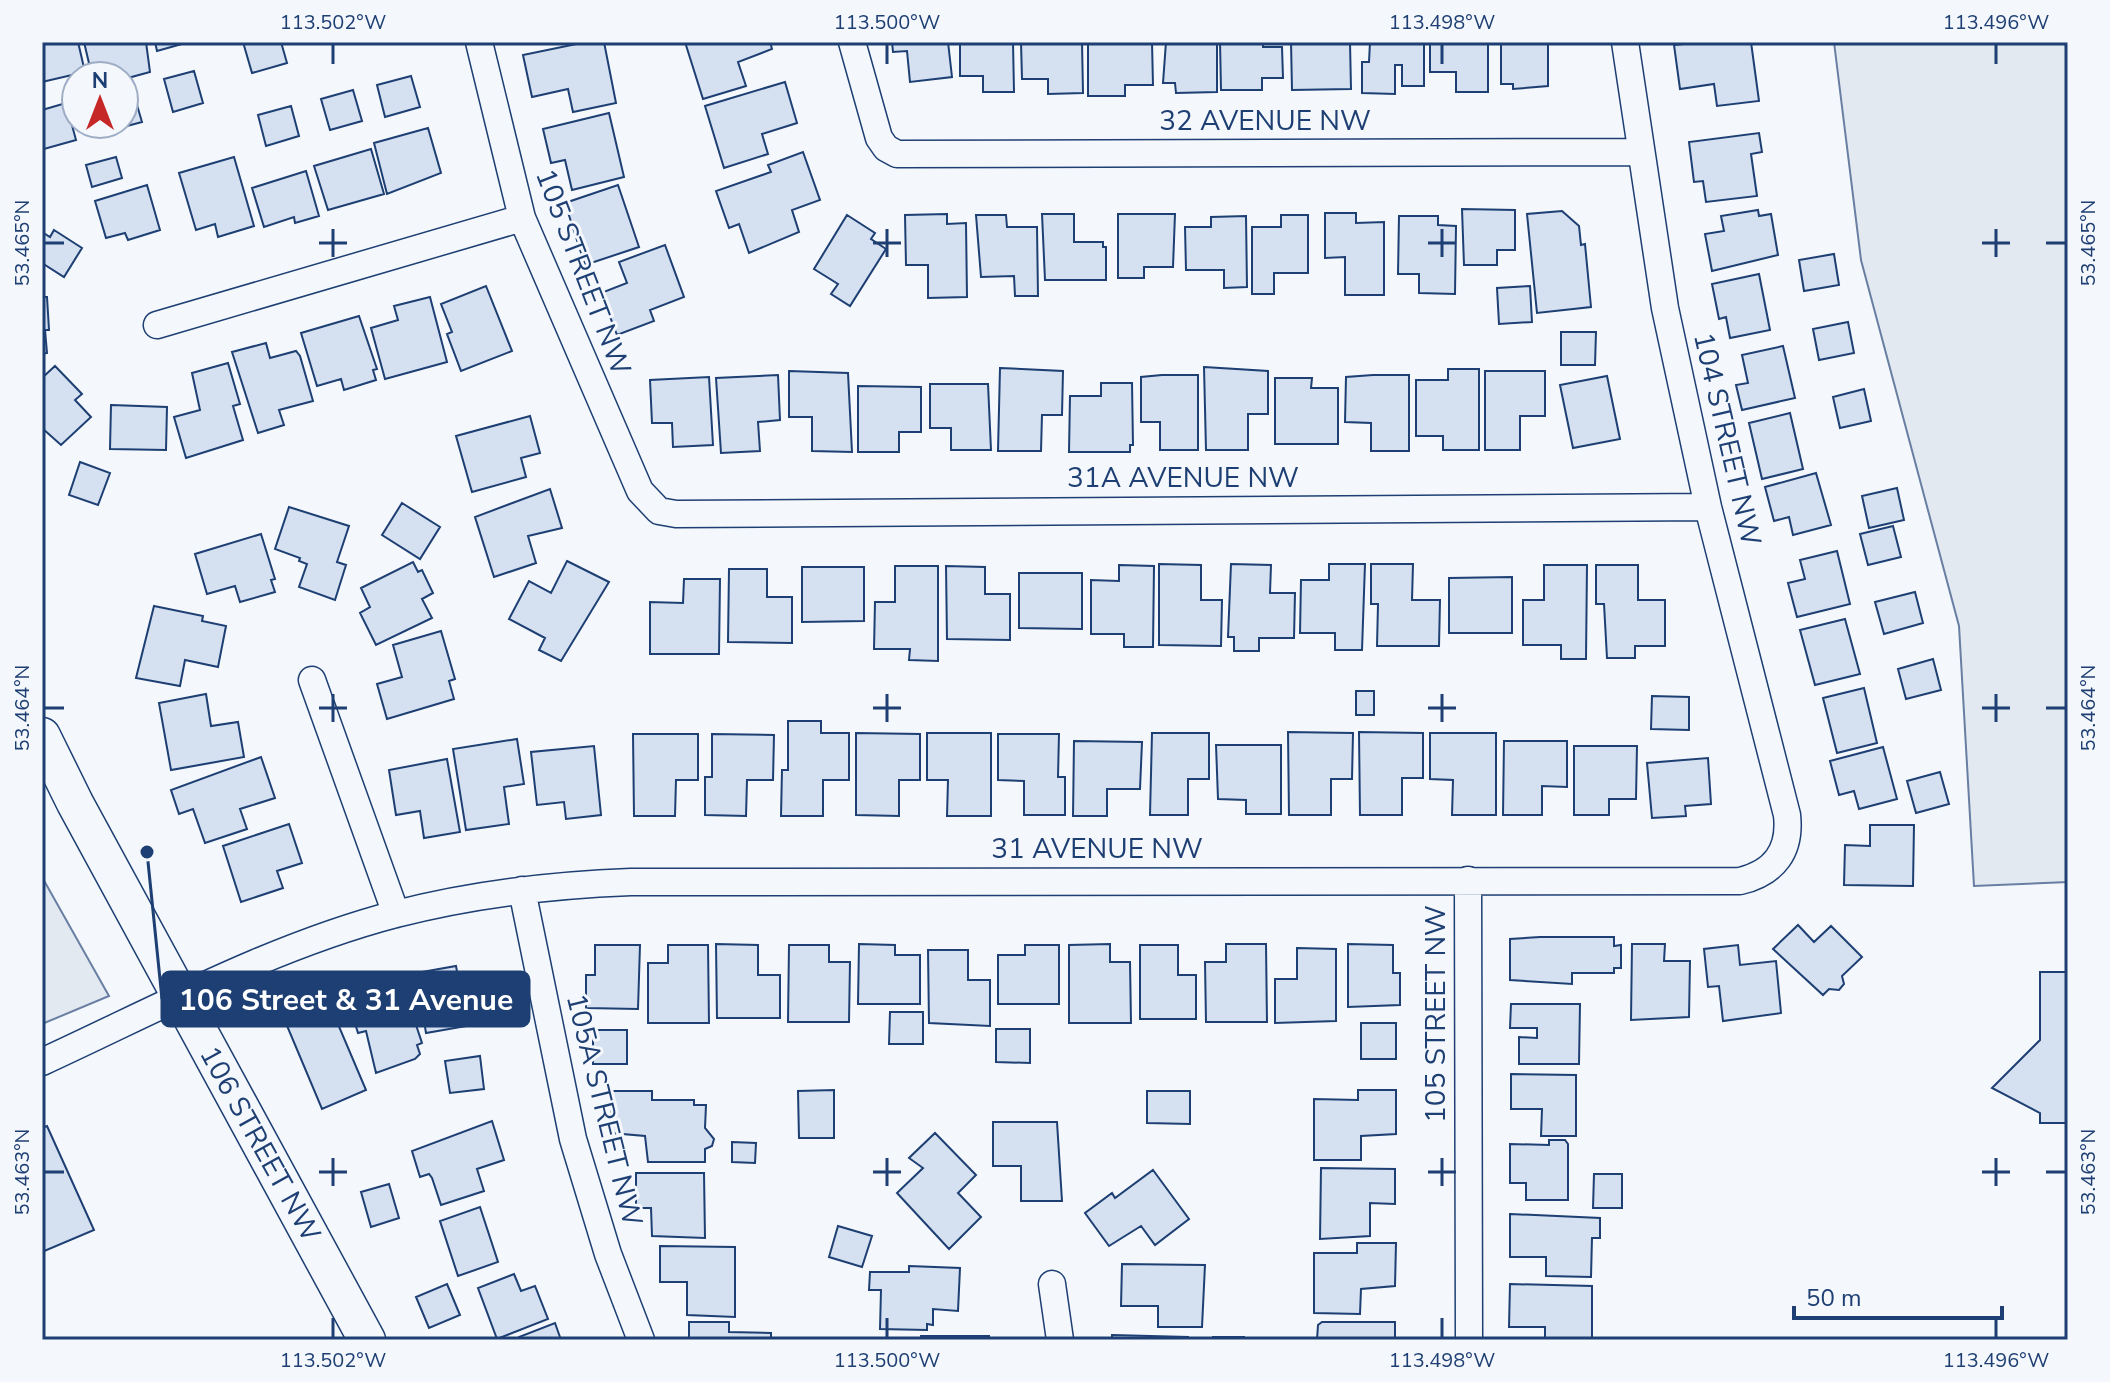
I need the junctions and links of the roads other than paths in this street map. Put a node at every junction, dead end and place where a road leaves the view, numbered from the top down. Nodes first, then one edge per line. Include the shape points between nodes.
1 (479, 42) edge
2 (852, 42) edge
3 (1625, 42) edge
4 (1640, 152) junction
5 (522, 218) junction
6 (157, 325) dead end
7 (1708, 507) junction
8 (659, 511) joint
9 (312, 680) dead end
10 (42, 736) edge
11 (1786, 846) joint
12 (1468, 880) junction
13 (522, 890) junction
14 (396, 914) junction
15 (180, 998) junction
16 (42, 1062) edge
17 (1052, 1284) dead end
18 (367, 1340) edge
19 (641, 1340) edge
20 (1060, 1340) edge
21 (1469, 1340) edge

1 - 5 street, 105 STREET NW
2 - 4 street, 32 AVENUE NW via 879,138 890,151
3 - 4 street, 104 STREET NW
4 - 7 street, 104 STREET NW via 1665,308
5 - 6 street
5 - 8 street, 105 STREET NW via 640,491
7 - 8 street, 31A AVENUE NW
7 - 11 street, 104 STREET NW via 1787,815
9 - 14 street
10 - 15 street, 106 STREET NW
11 - 12 street, 31 AVENUE NW via 1768,871 1740,881
12 - 13 street, 31 AVENUE NW via 647,882
12 - 21 street, 105 STREET NW
13 - 14 street, 31 AVENUE NW
13 - 19 street, 105A STREET NW via 573,1139
14 - 15 street, 31 AVENUE NW via 292,949
15 - 16 street, 31 AVENUE NW
15 - 18 street, 106 STREET NW
17 - 20 street

